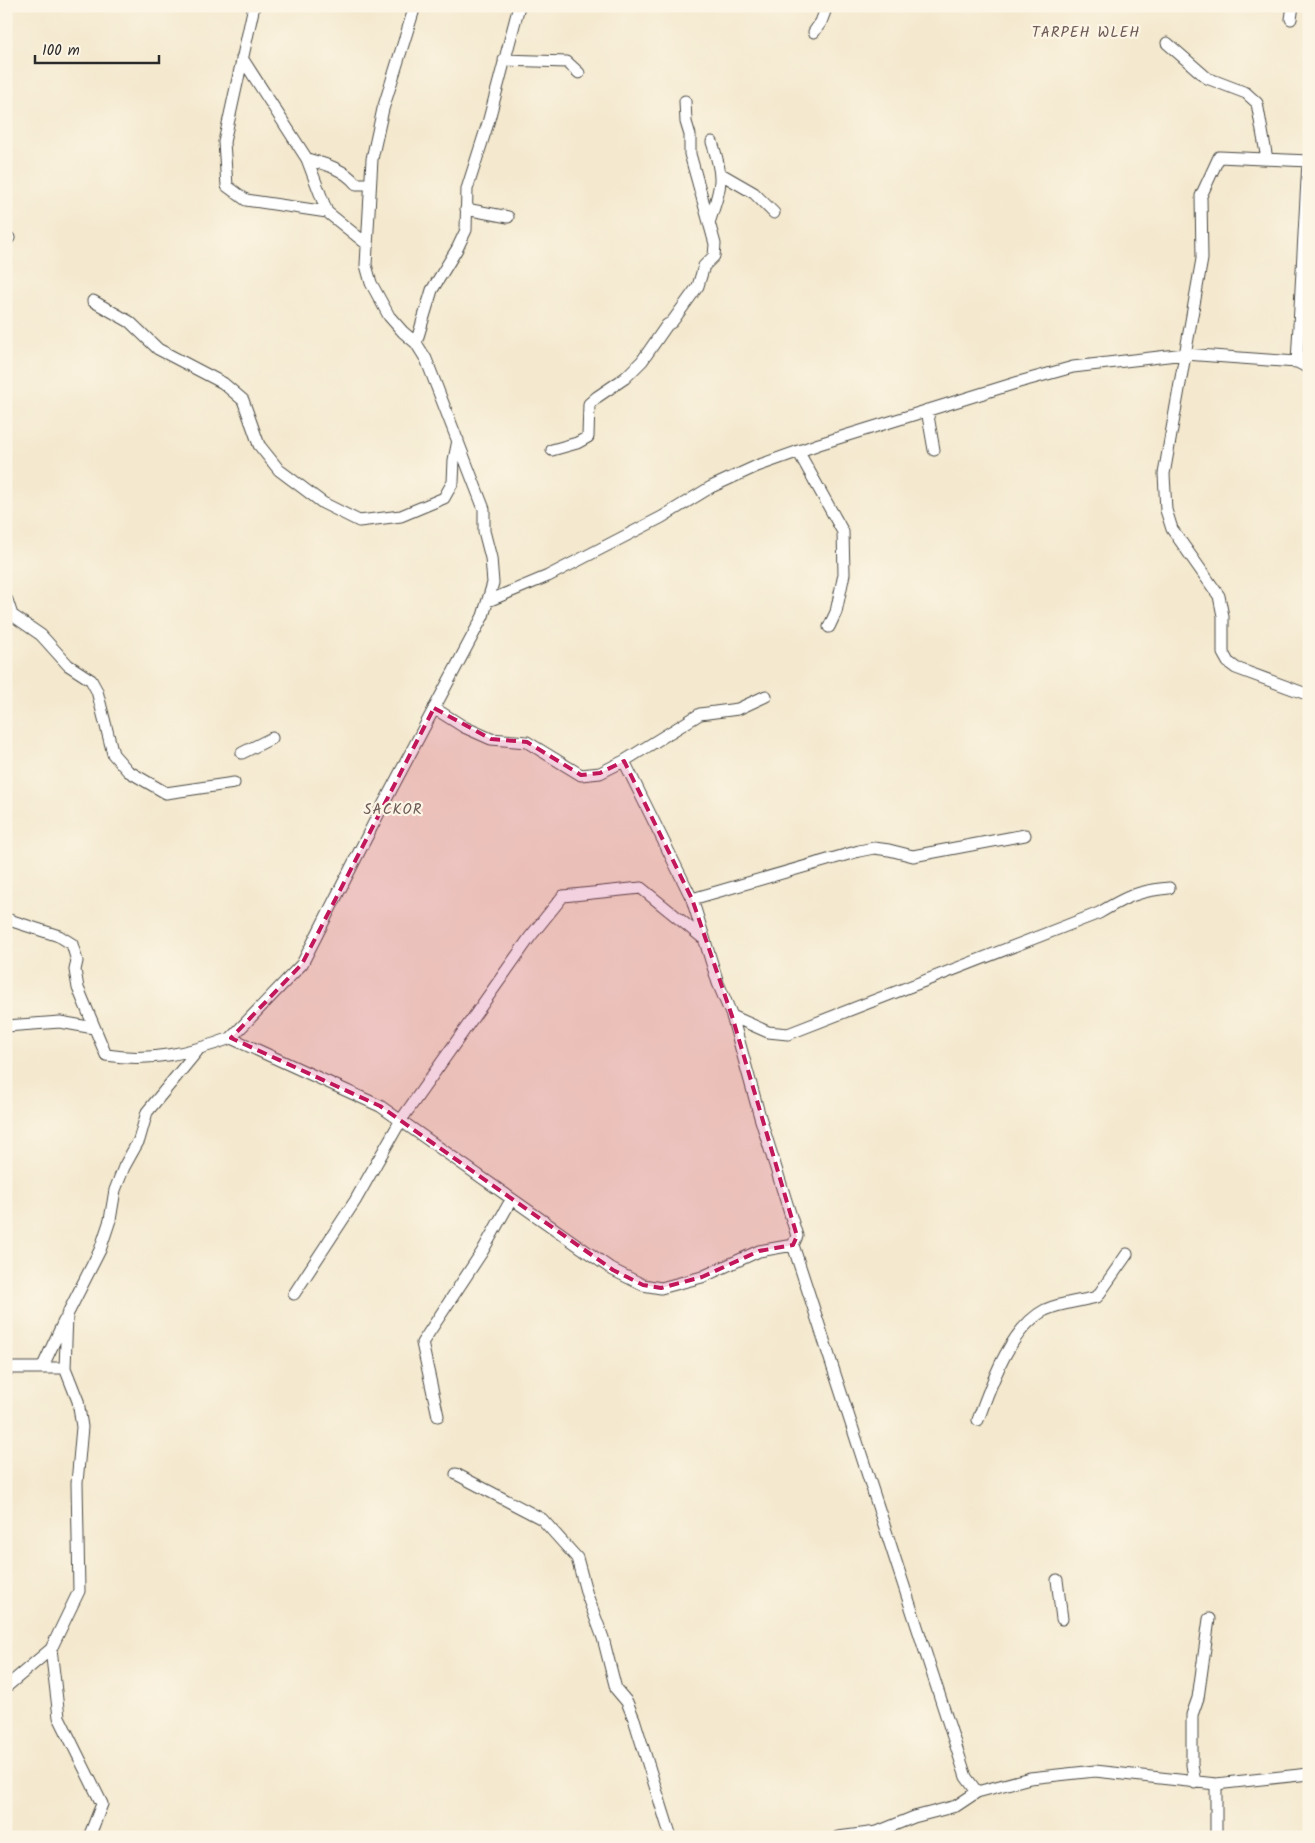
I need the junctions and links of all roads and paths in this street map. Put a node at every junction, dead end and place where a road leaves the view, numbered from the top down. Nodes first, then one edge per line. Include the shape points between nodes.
1 (254, 6) edge
2 (415, 6) edge
3 (519, 6) edge
4 (827, 6) edge
5 (1293, 6) edge
6 (1291, 19) dead end
7 (814, 32) dead end
8 (1168, 43) dead end
9 (242, 58) junction
10 (504, 60) junction
11 (578, 73) dead end
12 (685, 101) dead end
13 (712, 142) dead end
14 (307, 159) junction
15 (1267, 159) junction
16 (1309, 161) edge
17 (721, 174) junction
18 (369, 184) junction
19 (466, 209) junction
20 (327, 212) junction
21 (774, 213) dead end
22 (508, 217) dead end
23 (709, 222) junction
24 (347, 228) junction
25 (367, 229) junction
26 (368, 245) junction
27 (94, 301) dead end
28 (416, 343) junction
29 (1185, 354) junction
30 (1297, 362) junction
31 (1309, 368) edge
32 (927, 410) junction
33 (458, 440) junction
34 (552, 450) dead end
35 (934, 450) dead end
36 (798, 451) junction
37 (7, 600) edge
38 (488, 601) junction
39 (829, 627) dead end
40 (1309, 695) edge
41 (766, 696) dead end
42 (434, 708) junction
43 (272, 738) dead end
44 (242, 753) dead end
45 (624, 761) junction
46 (234, 783) dead end
47 (1025, 836) dead end
48 (1169, 888) dead end
49 (692, 899) junction
50 (6, 919) edge
51 (704, 939) junction
52 (732, 1016) junction
53 (6, 1026) edge
54 (94, 1028) junction
55 (231, 1038) junction
56 (198, 1050) junction
57 (400, 1120) junction
58 (511, 1200) junction
59 (793, 1245) junction
60 (1127, 1254) dead end
61 (294, 1294) dead end
62 (67, 1315) junction
63 (6, 1368) edge
64 (42, 1368) junction
65 (65, 1368) junction
66 (438, 1416) dead end
67 (978, 1420) dead end
68 (456, 1474) dead end
69 (1057, 1580) dead end
70 (1062, 1619) dead end
71 (1209, 1619) dead end
72 (51, 1649) junction
73 (6, 1687) edge
74 (1309, 1774) edge
75 (1195, 1783) junction
76 (1216, 1784) junction
77 (977, 1792) junction
78 (89, 1837) edge
79 (670, 1837) edge
80 (838, 1837) edge
81 (1216, 1837) edge

1 - 9 street
2 - 18 street via 383,109
3 - 10 street
4 - 7 street
5 - 6 street
8 - 15 street via 1207,78 1246,93 1257,103
9 - 14 street
9 - 20 street via 224,142 227,186 246,200
10 - 11 street via 567,62
10 - 19 street via 467,189
12 - 23 street via 690,154
13 - 17 street
14 - 18 street via 350,176 356,184
14 - 20 street
15 - 16 street
15 - 29 street via 1220,157 1201,196 1202,259
16 - 30 street
17 - 21 street via 754,193
17 - 23 street via 721,187
18 - 25 street
19 - 22 street
19 - 28 street via 466,230 432,290
20 - 24 street
23 - 34 street via 715,244 714,256 704,266 698,286 642,361 589,404 588,437
24 - 25 street
24 - 26 street
25 - 26 street
26 - 28 street via 366,265 372,282 389,316
27 - 33 street via 130,322 158,349 223,382 243,400 259,445 279,470 322,503 359,521 400,516 444,498 453,482
28 - 33 street via 426,359
29 - 30 street
29 - 32 street via 1073,367
29 - 40 street via 1164,474 1166,510 1172,529 1219,596 1223,616 1223,653 1228,662 1236,668
30 - 31 street
32 - 35 street
32 - 36 street
33 - 38 street via 484,509 484,531 493,584
36 - 38 street via 711,487 548,576
36 - 39 street via 843,532 844,574 836,612
37 - 46 street via 12,615 41,635 68,665 91,680 97,691 113,754 128,771 166,793
38 - 42 street
41 - 45 street via 738,709 700,714
42 - 45 street via 491,740 527,742 581,775 600,773
42 - 55 street via 302,964
43 - 44 street
45 - 49 street
47 - 49 street via 913,856 889,850 859,851
48 - 52 street via 1130,895 1098,913 788,1034 768,1032
49 - 51 street
50 - 54 street via 59,936 72,944 77,960 78,988
51 - 52 street
51 - 57 street via 641,888 564,896 530,936
52 - 59 street via 797,1236
53 - 54 street via 60,1022
54 - 56 street via 106,1055 150,1058
55 - 56 street
55 - 57 street via 380,1106
56 - 62 street via 147,1112 139,1140 115,1190 100,1250
57 - 58 street
57 - 61 street via 355,1201
58 - 59 street via 613,1270 643,1285 661,1288 702,1277 759,1251
58 - 66 street via 482,1252 422,1343
59 - 77 street via 877,1489 966,1777
60 - 67 street via 1098,1297 1046,1310 1030,1321 1002,1359
62 - 64 street
62 - 65 street
63 - 64 street
64 - 65 street
65 - 72 street via 78,1402 82,1427 76,1484 79,1591
68 - 79 street via 542,1519 577,1558 616,1689 627,1702 634,1719
69 - 70 street
71 - 75 street via 1198,1698 1192,1715
72 - 73 street
72 - 78 street via 59,1717 102,1804
74 - 76 street
75 - 76 street
75 - 77 street via 1095,1771 1030,1778
76 - 81 street
77 - 80 street via 956,1806 914,1817 877,1832

